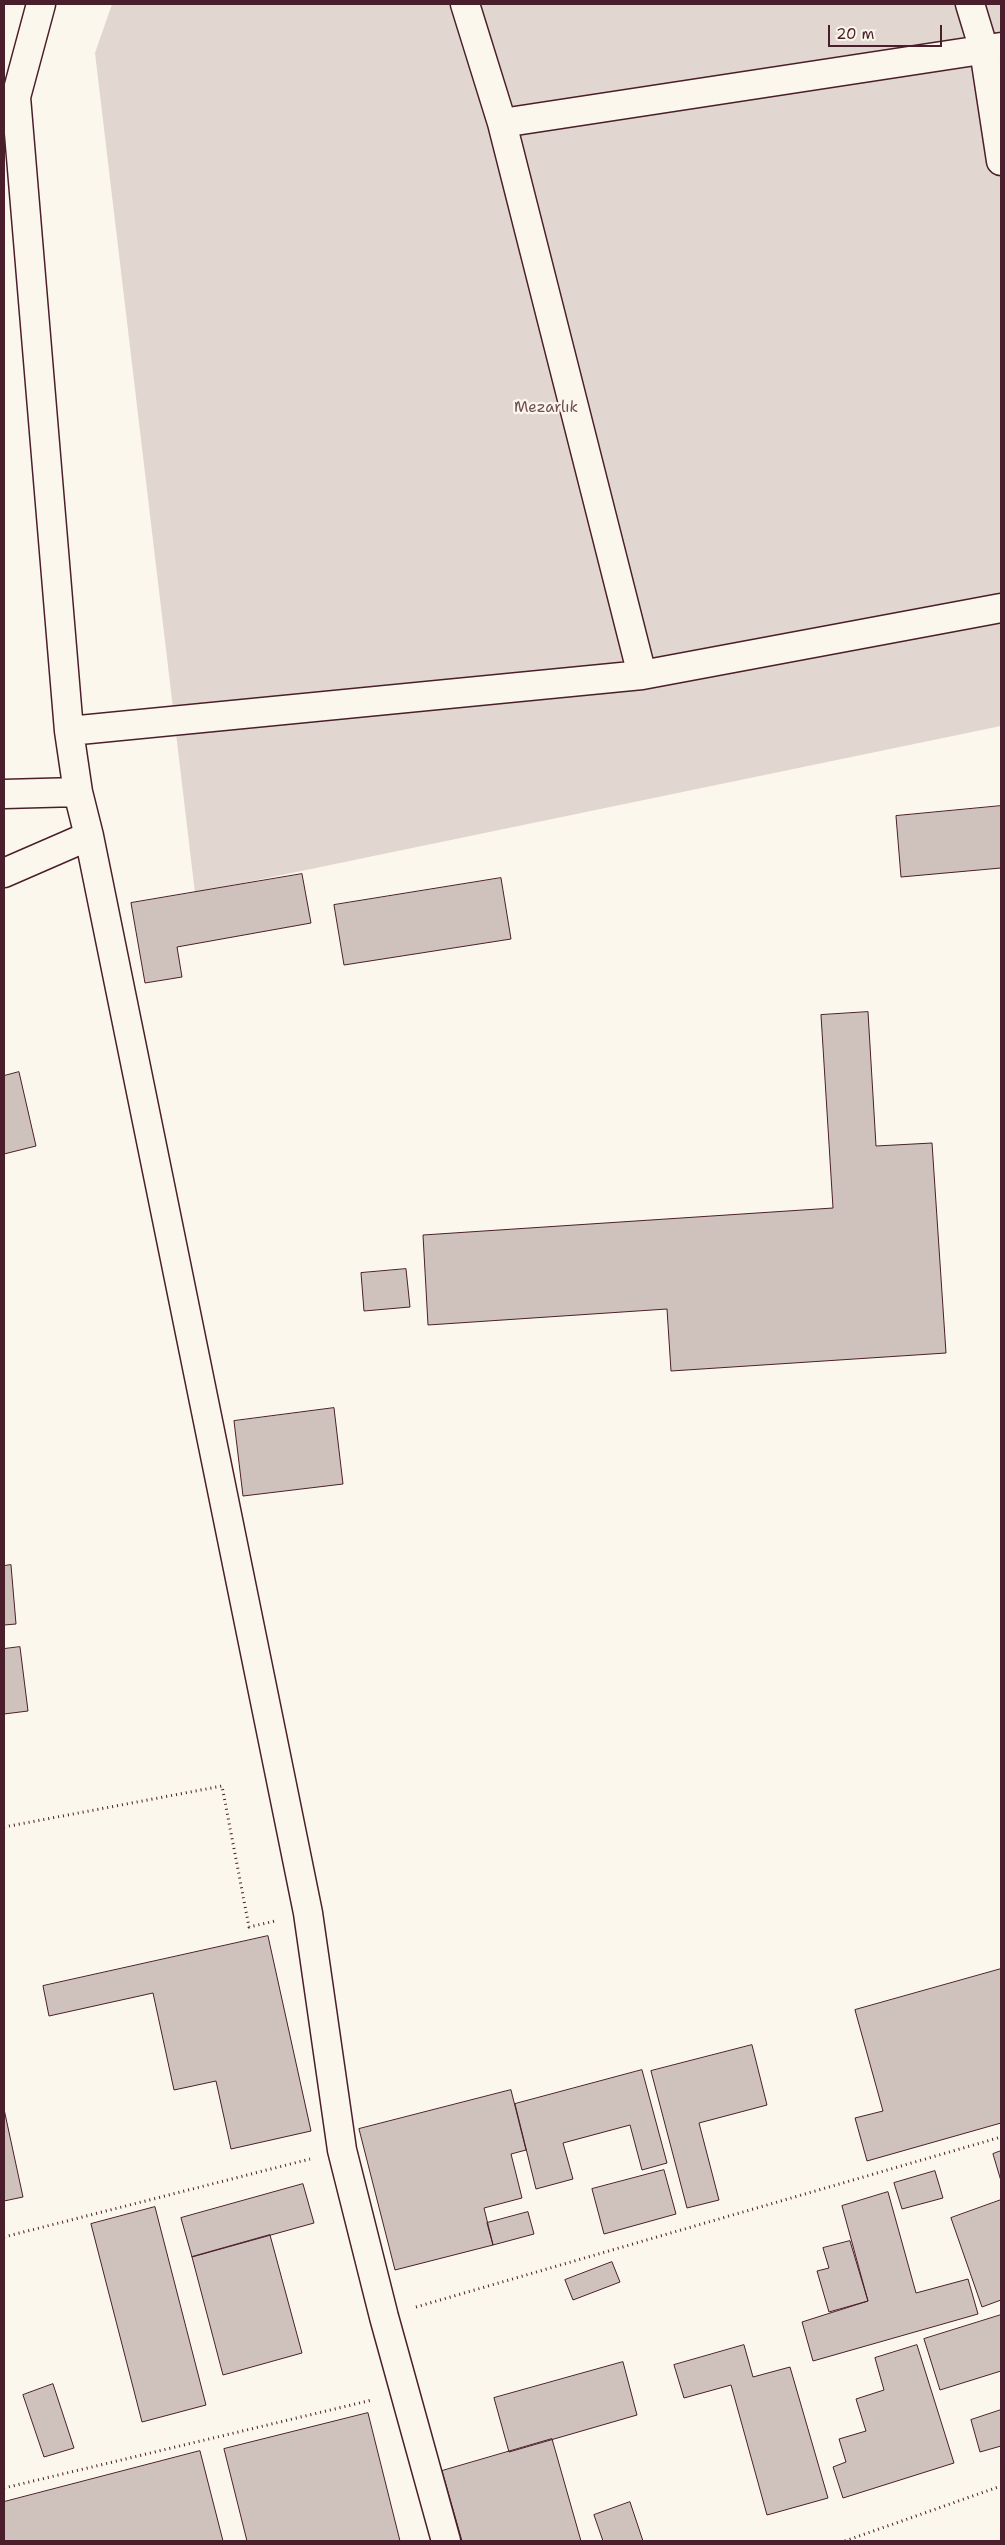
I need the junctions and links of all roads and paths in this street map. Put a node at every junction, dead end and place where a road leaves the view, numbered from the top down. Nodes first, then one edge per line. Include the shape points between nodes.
1 (41, 4) edge
2 (465, 4) edge
3 (970, 4) edge
4 (992, 48) edge
5 (502, 122) junction
6 (1001, 161) edge
7 (1001, 608) edge
8 (642, 675) junction
9 (69, 731) junction
10 (78, 792) junction
11 (4, 794) edge
12 (89, 836) junction
13 (4, 873) edge
14 (4, 1827) edge
15 (308, 1913) junction
16 (1001, 2137) edge
17 (342, 2150) junction
18 (4, 2237) edge
19 (384, 2317) junction
20 (404, 2392) junction
21 (1001, 2486) edge
22 (4, 2488) edge
23 (446, 2541) edge
24 (845, 2541) edge

1 - 9 street via 16,98
2 - 5 street
3 - 4 street
4 - 5 street
4 - 6 street
5 - 8 street
7 - 8 street
8 - 9 street
9 - 10 street
10 - 11 street
10 - 12 street
12 - 13 street
12 - 15 street
14 - 15 path via 222,1786 249,1927
15 - 17 street
16 - 19 path
17 - 18 path
17 - 19 street
19 - 20 street
20 - 22 path
20 - 23 street
21 - 24 path

